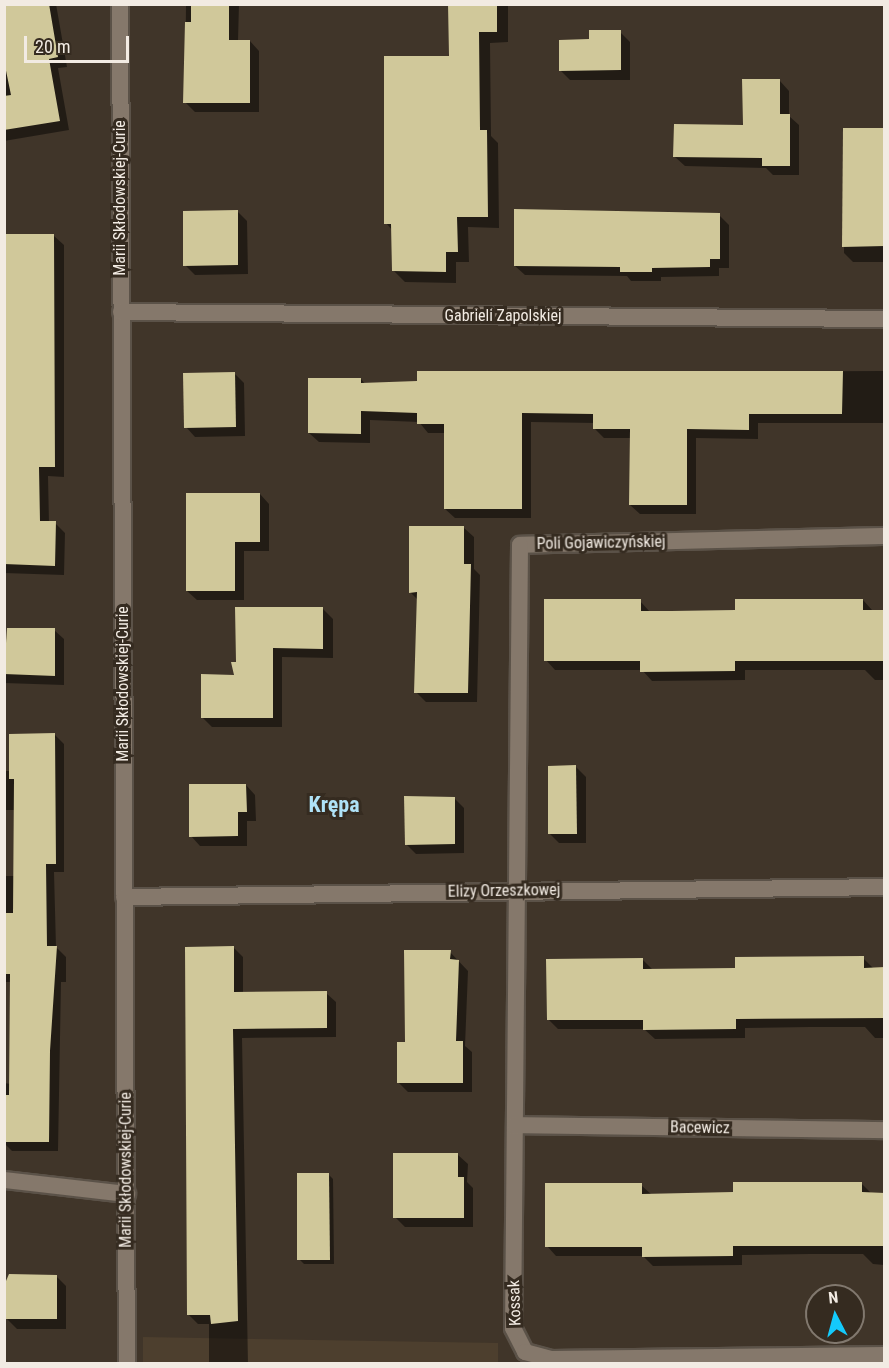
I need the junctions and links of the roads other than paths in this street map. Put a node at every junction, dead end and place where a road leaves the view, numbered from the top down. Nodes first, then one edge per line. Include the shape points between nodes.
1 (120, 4) edge
2 (120, 312) junction
3 (885, 319) edge
4 (885, 536) edge
5 (885, 887) edge
6 (518, 890) junction
7 (124, 897) junction
8 (515, 1125) junction
9 (885, 1130) edge
10 (4, 1180) edge
11 (127, 1194) junction
12 (885, 1354) edge
13 (127, 1364) edge

1 - 2 street, Marii Skłodowskiej-Curie
2 - 3 street, Gabrieli Zapolskiej
2 - 7 street, Marii Skłodowskiej-Curie
4 - 6 street, Poli Gojawiczyńskiej via 520,545
5 - 6 street, Elizy Orzeszkowej
6 - 7 street, Elizy Orzeszkowej
6 - 8 street, Kossak
7 - 11 street, Marii Skłodowskiej-Curie
8 - 9 street, Bacewicz
8 - 12 street, Kossak via 513,1328 525,1352 551,1359
10 - 11 street
11 - 13 street, Marii Skłodowskiej-Curie

